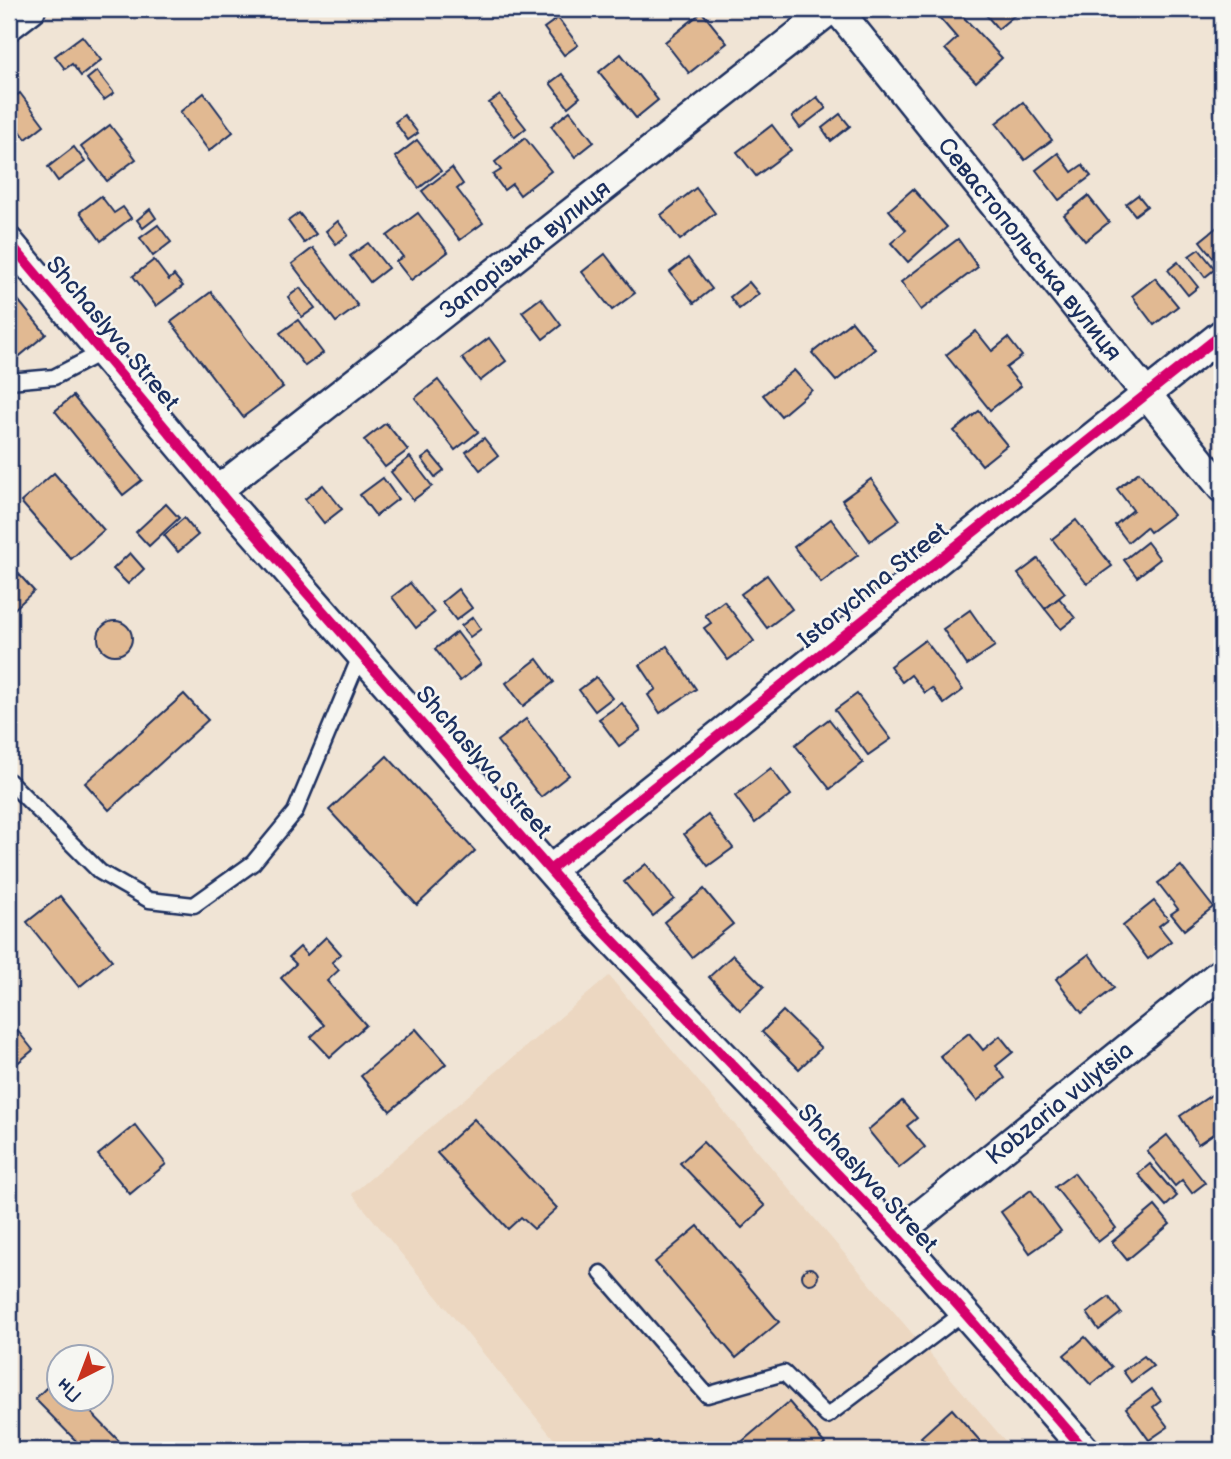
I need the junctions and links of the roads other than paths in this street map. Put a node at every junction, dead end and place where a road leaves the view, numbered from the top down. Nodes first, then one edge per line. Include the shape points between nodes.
1 (31, 9) edge
2 (831, 9) edge
3 (837, 9) edge
4 (9, 26) edge
5 (9, 242) edge
6 (1222, 334) edge
7 (102, 352) junction
8 (9, 381) edge
9 (1147, 393) junction
10 (1222, 486) edge
11 (218, 490) junction
12 (361, 654) junction
13 (9, 781) edge
14 (551, 869) junction
15 (1222, 972) edge
16 (896, 1235) junction
17 (601, 1273) dead end
18 (963, 1313) junction
19 (1085, 1450) edge

1 - 4 street
2 - 11 street, Запорізька вулиця
3 - 9 street, Севастопольська вулиця
5 - 7 street, Shchaslyva Street
6 - 9 street, Istorychna Street
7 - 8 lane via 54,377
7 - 11 street, Shchaslyva Street
9 - 10 street, Севастопольська вулиця
9 - 14 street, Istorychna Street
11 - 12 street, Shchaslyva Street
12 - 13 lane via 295,812 253,863 194,905 149,900 100,872
12 - 14 street, Shchaslyva Street
14 - 16 street, Shchaslyva Street via 598,925
15 - 16 street, Kobzaria vulytsia
16 - 18 street, Shchaslyva Street
17 - 18 lane via 707,1395 784,1373 827,1416
18 - 19 street, Shchaslyva Street

